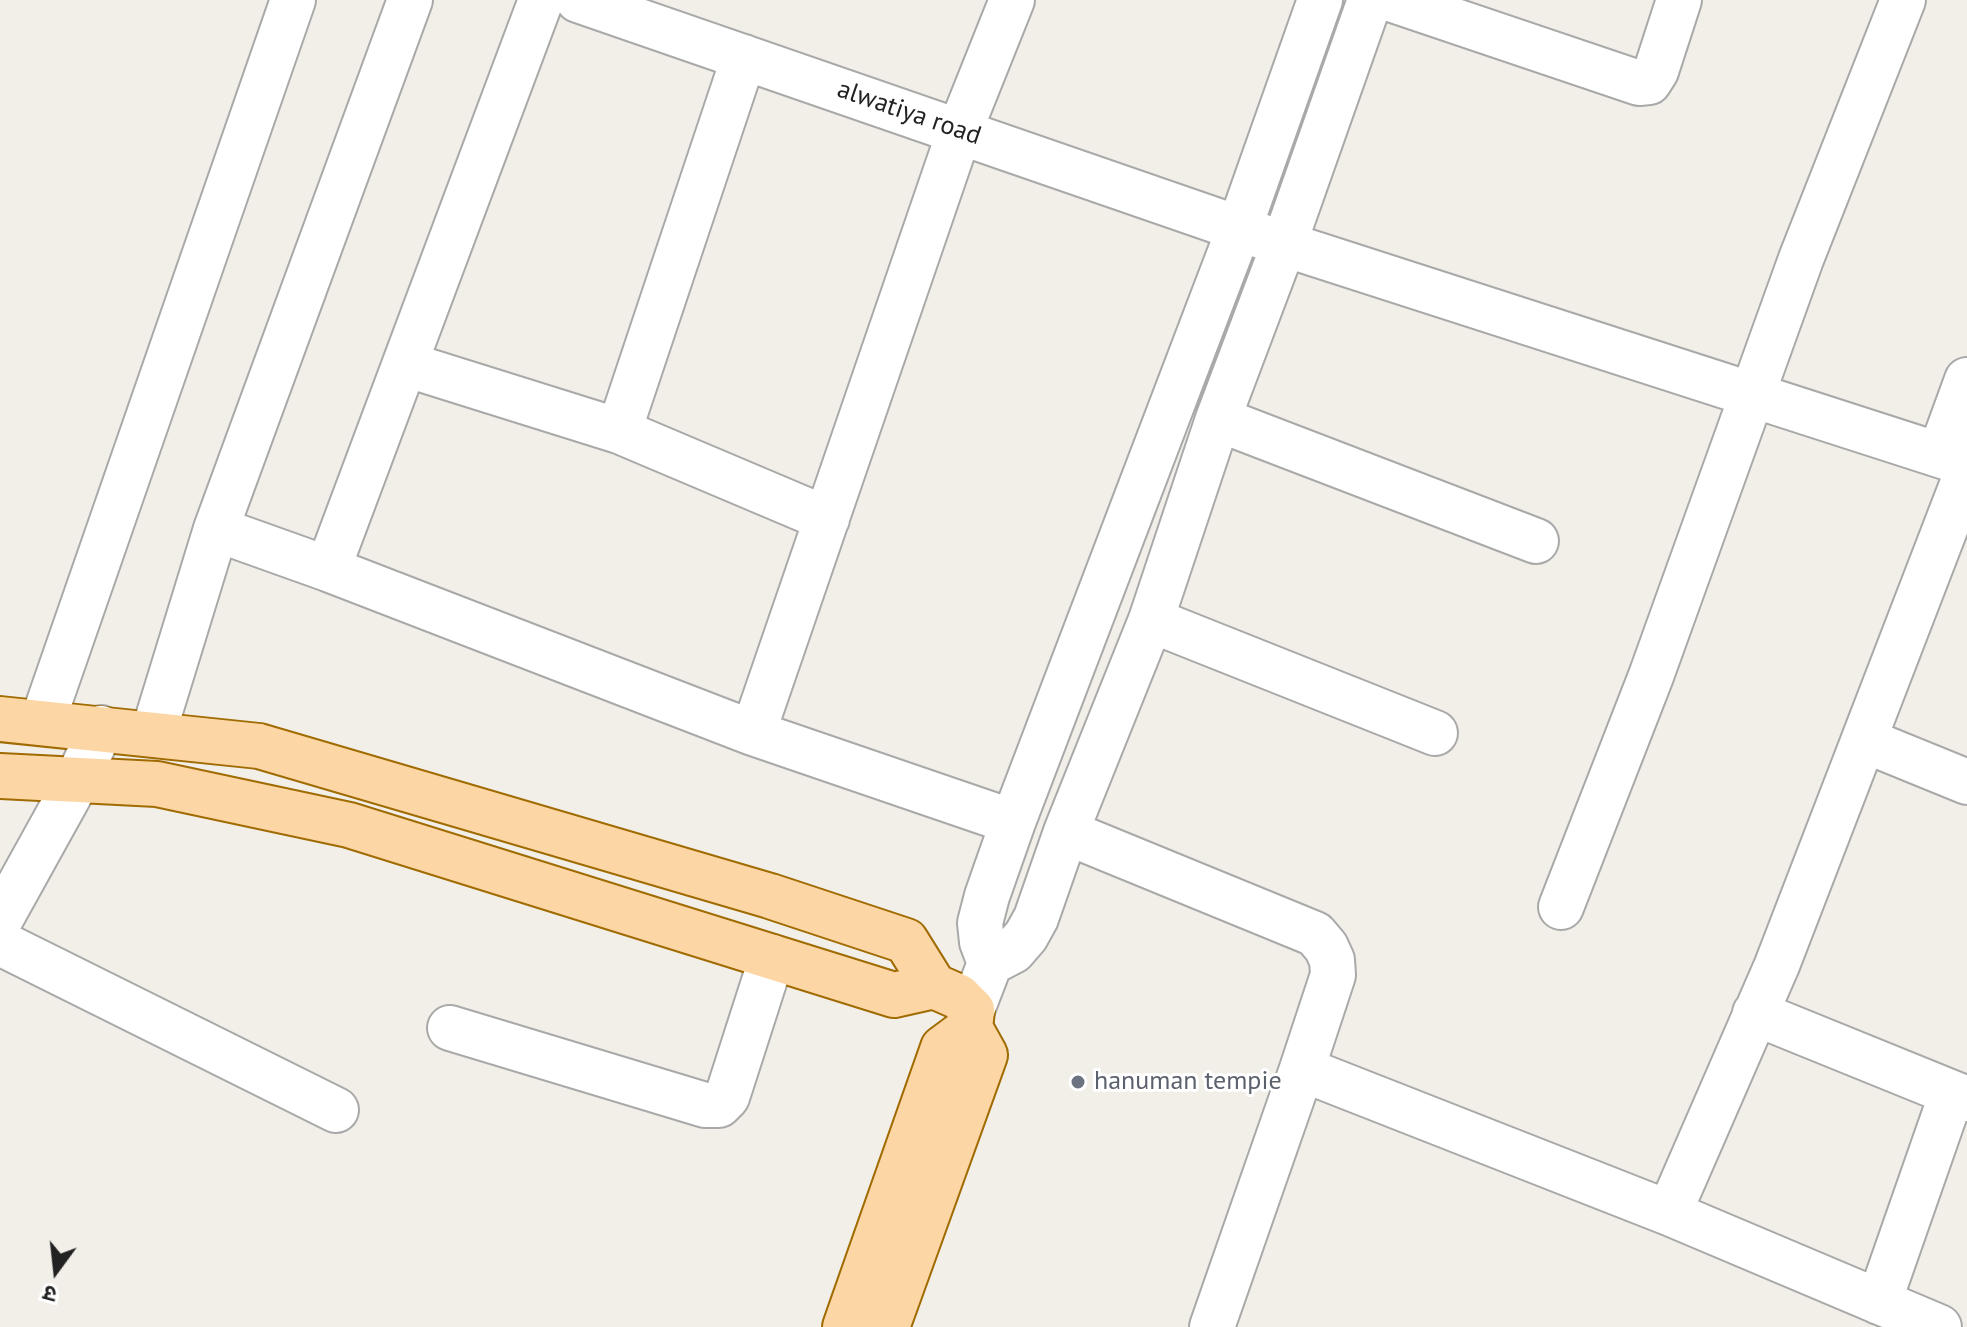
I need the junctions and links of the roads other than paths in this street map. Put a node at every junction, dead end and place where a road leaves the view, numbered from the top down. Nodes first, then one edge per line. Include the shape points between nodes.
1 (293, 0) edge
2 (410, 0) edge
3 (541, 0) edge
4 (578, 0) edge
5 (1012, 0) edge
6 (1320, 0) edge
7 (1370, 0) edge
8 (1393, 0) edge
9 (1679, 0) edge
10 (1903, 0) edge
11 (744, 57) junction
12 (960, 130) junction
13 (1239, 229) junction
14 (1284, 244) junction
15 (405, 364) junction
16 (1967, 380) edge
17 (1751, 393) junction
18 (1218, 419) junction
19 (619, 431) junction
20 (1958, 463) edge
21 (827, 519) junction
22 (216, 529) junction
23 (1536, 541) dead end
24 (328, 569) junction
25 (1151, 620) junction
26 (21, 721) edge
27 (101, 728) junction
28 (753, 733) junction
29 (1435, 733) dead end
30 (153, 734) junction
31 (1864, 740) junction
32 (0, 776) edge
33 (77, 781) junction
34 (1967, 782) edge
35 (1013, 822) junction
36 (535, 827) junction
37 (1066, 832) junction
38 (524, 881) junction
39 (1561, 907) dead end
40 (0, 920) edge
41 (0, 943) edge
42 (772, 957) junction
43 (990, 963) junction
44 (934, 986) junction
45 (1755, 1013) junction
46 (971, 1019) junction
47 (450, 1028) dead end
48 (1302, 1069) junction
49 (1960, 1096) edge
50 (336, 1110) dead end
51 (1669, 1213) junction
52 (1879, 1302) junction
53 (845, 1327) edge
54 (887, 1327) edge
55 (1212, 1327) edge
56 (1939, 1327) edge

1 - 26 street
2 - 22 street
3 - 15 street
4 - 11 street, alwatiya road
5 - 12 street
6 - 13 street
7 - 14 street
8 - 9 street via 1639,83 1649,82 1656,71
10 - 17 street
11 - 12 street, alwatiya road
11 - 19 street
12 - 13 street, alwatiya road
12 - 21 street
13 - 14 street, alwatiya road
13 - 35 street
14 - 17 street, alwatiya road
14 - 18 street
15 - 19 street
15 - 24 street
16 - 20 street
17 - 20 street, alwatiya road
17 - 39 street via 1651,676
18 - 23 street
18 - 25 street
19 - 21 street
20 - 31 street
21 - 28 street
22 - 24 street
22 - 30 street
24 - 28 street
25 - 29 street
25 - 37 street
26 - 27 main road
27 - 30 main road
27 - 33 street
28 - 35 street
30 - 36 main road via 259,746
31 - 34 street
31 - 45 street
32 - 33 main road
33 - 38 main road via 157,784 349,825
33 - 40 street
35 - 43 street via 980,923
36 - 38 main road
36 - 44 main road via 906,941
37 - 43 street via 1026,936 1013,951
37 - 48 street via 1315,934 1332,960 1333,975
38 - 42 main road
41 - 50 street
42 - 44 main road via 894,995
42 - 47 street via 727,1097 719,1105
43 - 46 street
44 - 46 main road via 959,997
45 - 49 street
45 - 51 street
46 - 53 main road via 943,1048
46 - 54 main road via 985,1055
48 - 51 street
48 - 55 street
49 - 52 street
51 - 52 street
52 - 56 street

